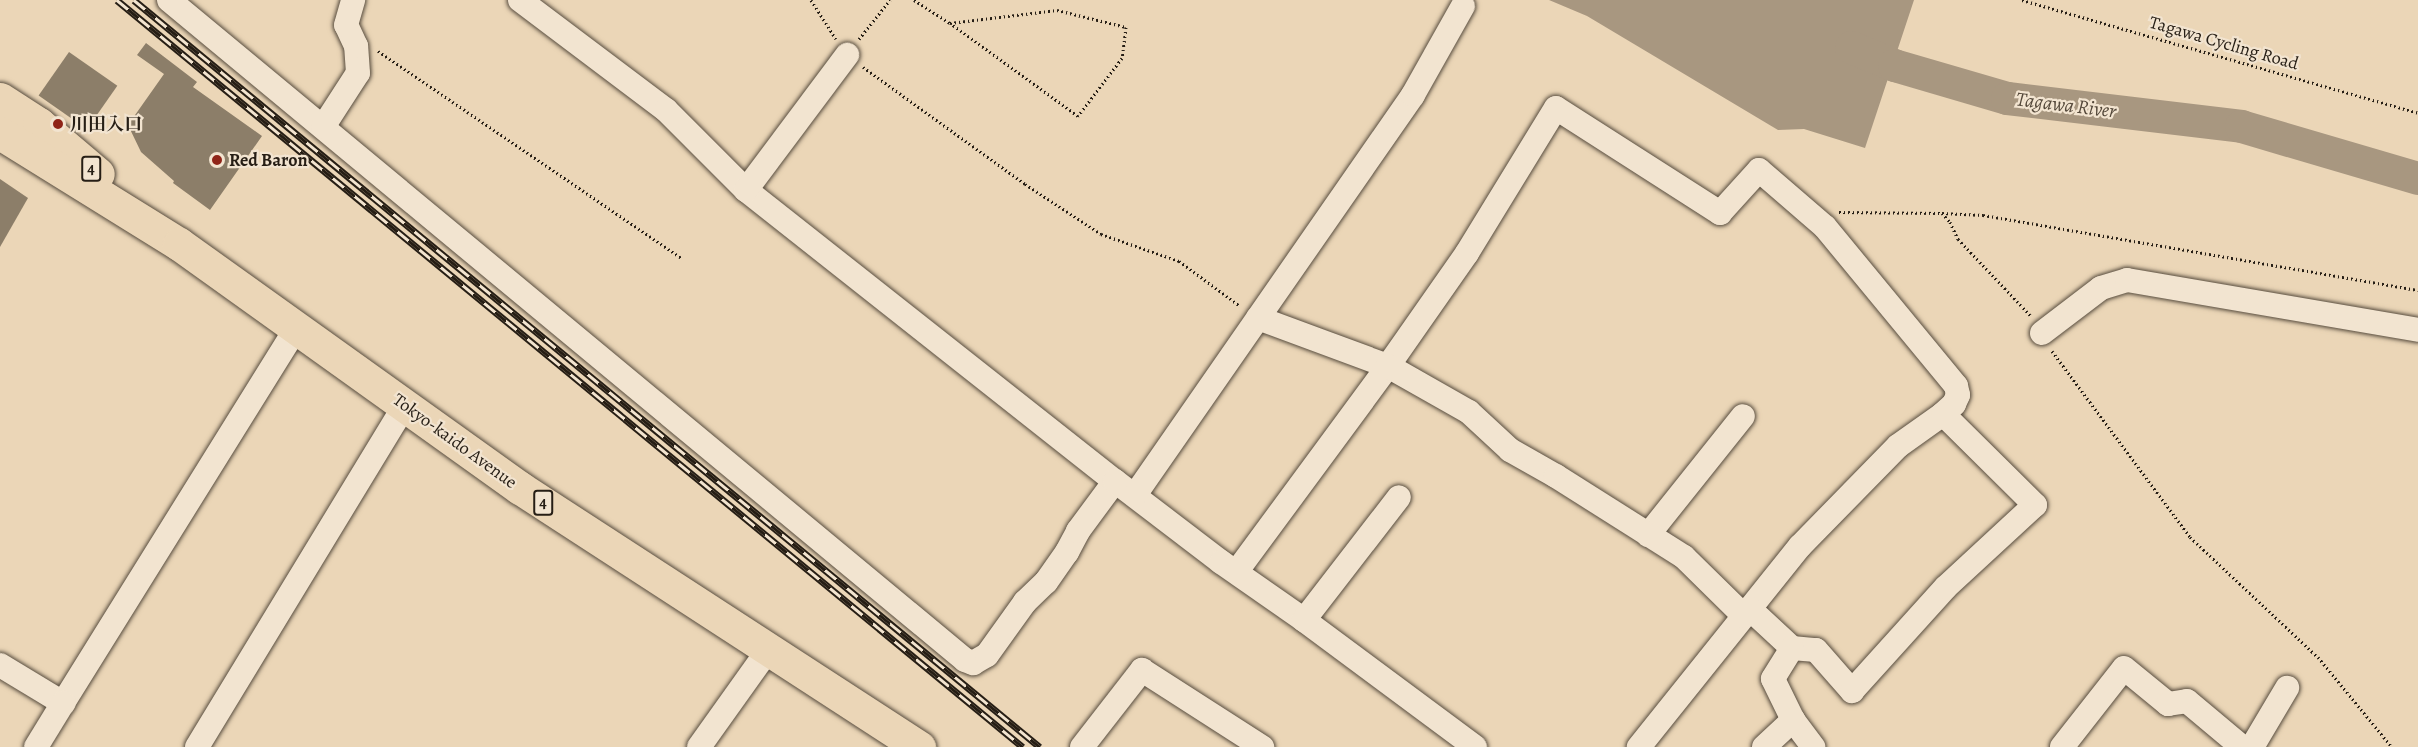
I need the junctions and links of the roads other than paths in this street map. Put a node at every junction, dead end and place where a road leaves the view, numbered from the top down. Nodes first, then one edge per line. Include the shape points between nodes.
1 (170, 0) edge
2 (354, 0) edge
3 (520, 0) edge
4 (1463, 6) dead end
5 (847, 55) road end
6 (0, 99) edge
7 (323, 127) junction
8 (0, 133) edge
9 (746, 190) junction
10 (179, 244) junction
11 (1258, 318) junction
12 (297, 327) junction
13 (2418, 330) edge
14 (2042, 333) road end
15 (1388, 366) junction
16 (405, 405) junction
17 (1943, 414) junction
18 (1743, 416) dead end
19 (1125, 488) junction
20 (1399, 497) dead end
21 (1648, 535) junction
22 (1237, 572) junction
23 (1747, 613) junction
24 (1304, 620) junction
25 (1792, 648) junction
26 (769, 649) junction
27 (0, 665) edge
28 (2287, 688) dead end
29 (63, 703) junction
30 (1793, 720) junction
31 (36, 747) edge
32 (197, 747) edge
33 (699, 747) edge
34 (919, 747) edge
35 (1082, 747) edge
36 (1262, 747) edge
37 (1475, 747) edge
38 (1639, 747) edge
39 (1764, 747) edge
40 (1813, 747) edge
41 (2062, 747) edge
42 (2242, 747) edge
43 (2252, 747) edge

1 - 7 street
2 - 7 street via 346,25 356,46 358,73
3 - 9 street via 666,110
4 - 11 street via 1413,95
5 - 9 street
6 - 10 highway, Tokyo-kaido Avenue / 4 via 39,124
7 - 19 street via 964,660 981,660 1024,602 1046,582 1078,531
8 - 10 highway, Tokyo-kaido Avenue / 4
9 - 19 street
10 - 12 highway, Tokyo-kaido Avenue / 4
11 - 15 street
11 - 19 street
12 - 16 highway, Tokyo-kaido Avenue / 4
12 - 29 street
13 - 14 street via 2127,280 2101,288
15 - 17 street via 1467,253 1556,108 1720,213 1759,170 1817,218 1956,386 1954,404
15 - 21 street via 1469,412 1510,450
15 - 22 street
16 - 26 highway, Tokyo-kaido Avenue / 4 via 520,488
16 - 32 street
17 - 23 street via 1898,446 1800,546
17 - 25 street via 2035,505 1946,587 1852,691 1816,650
18 - 21 street
19 - 22 street
20 - 24 street
21 - 23 street via 1684,557
22 - 24 street
23 - 25 street
23 - 38 street
24 - 37 street
25 - 30 street via 1773,679
26 - 33 street
26 - 34 highway, Tokyo-kaido Avenue / 4
27 - 29 street
28 - 43 street
29 - 31 street
30 - 39 street
30 - 40 street
35 - 36 street via 1143,670
41 - 42 street via 2124,668 2168,704 2187,701

